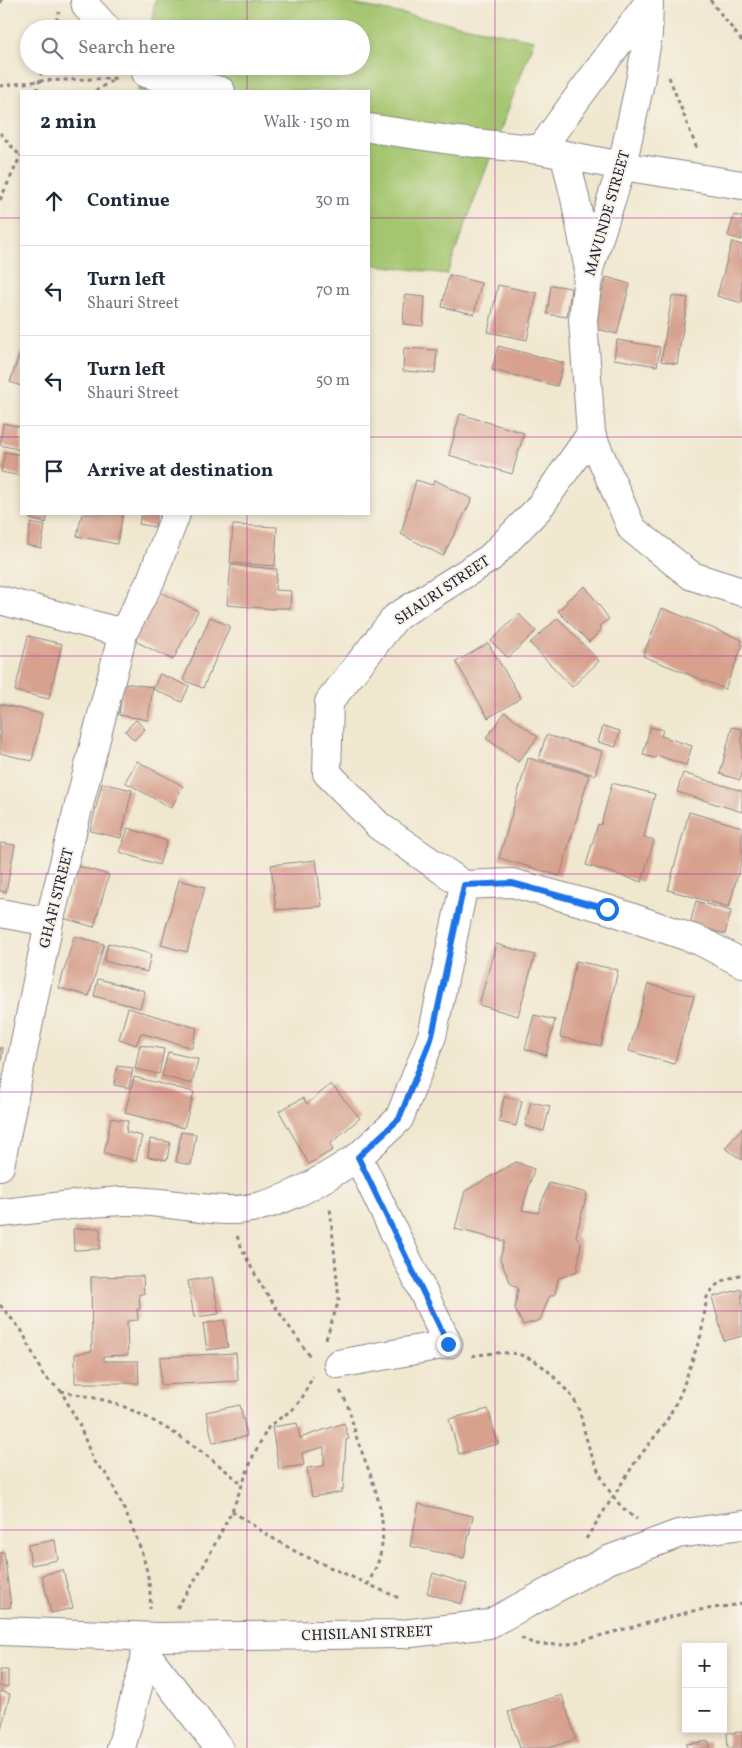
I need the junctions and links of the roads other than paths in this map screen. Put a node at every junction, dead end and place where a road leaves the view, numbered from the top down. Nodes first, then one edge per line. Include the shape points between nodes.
1 (85, 0) edge
2 (649, 1) edge
3 (99, 20) edge
4 (145, 77) edge
5 (217, 90) edge
6 (370, 128) edge
7 (553, 153) junction
8 (622, 166) junction
9 (742, 185) edge
10 (589, 269) junction
11 (591, 434) junction
12 (176, 515) edge
13 (742, 592) edge
14 (0, 600) edge
15 (124, 633) junction
16 (464, 885) junction
17 (0, 913) edge
18 (49, 922) junction
19 (742, 963) edge
20 (358, 1157) junction
21 (0, 1166) edge
22 (0, 1213) edge
23 (328, 1366) road end
24 (742, 1525) edge
25 (0, 1631) edge
26 (121, 1748) edge
27 (218, 1748) edge

1 - 3 street via 86,6
2 - 7 street via 581,92
2 - 8 street, MAVUNDE STREET via 648,34
4 - 5 street
6 - 7 street
7 - 8 street
7 - 10 street via 575,198
8 - 9 street
8 - 10 street, MAVUNDE STREET
10 - 11 street, MAVUNDE STREET via 583,320
11 - 13 street, MAVUNDE STREET via 632,529 692,576
11 - 16 street, SHAURI STREET via 538,509 490,558 396,617 329,702 327,773 379,826
12 - 15 street, GHAFI STREET via 151,580
14 - 15 street
15 - 18 street, GHAFI STREET
16 - 19 street via 512,883 607,909 700,942
16 - 20 street via 432,1036 399,1119
17 - 18 street
18 - 21 street, GHAFI STREET
20 - 22 street via 293,1195 259,1206 226,1210 127,1201
20 - 23 street via 448,1344
24 - 25 street, CHISILANI STREET via 678,1534 608,1560 490,1624 402,1634 153,1637
26 - 27 street via 145,1652

